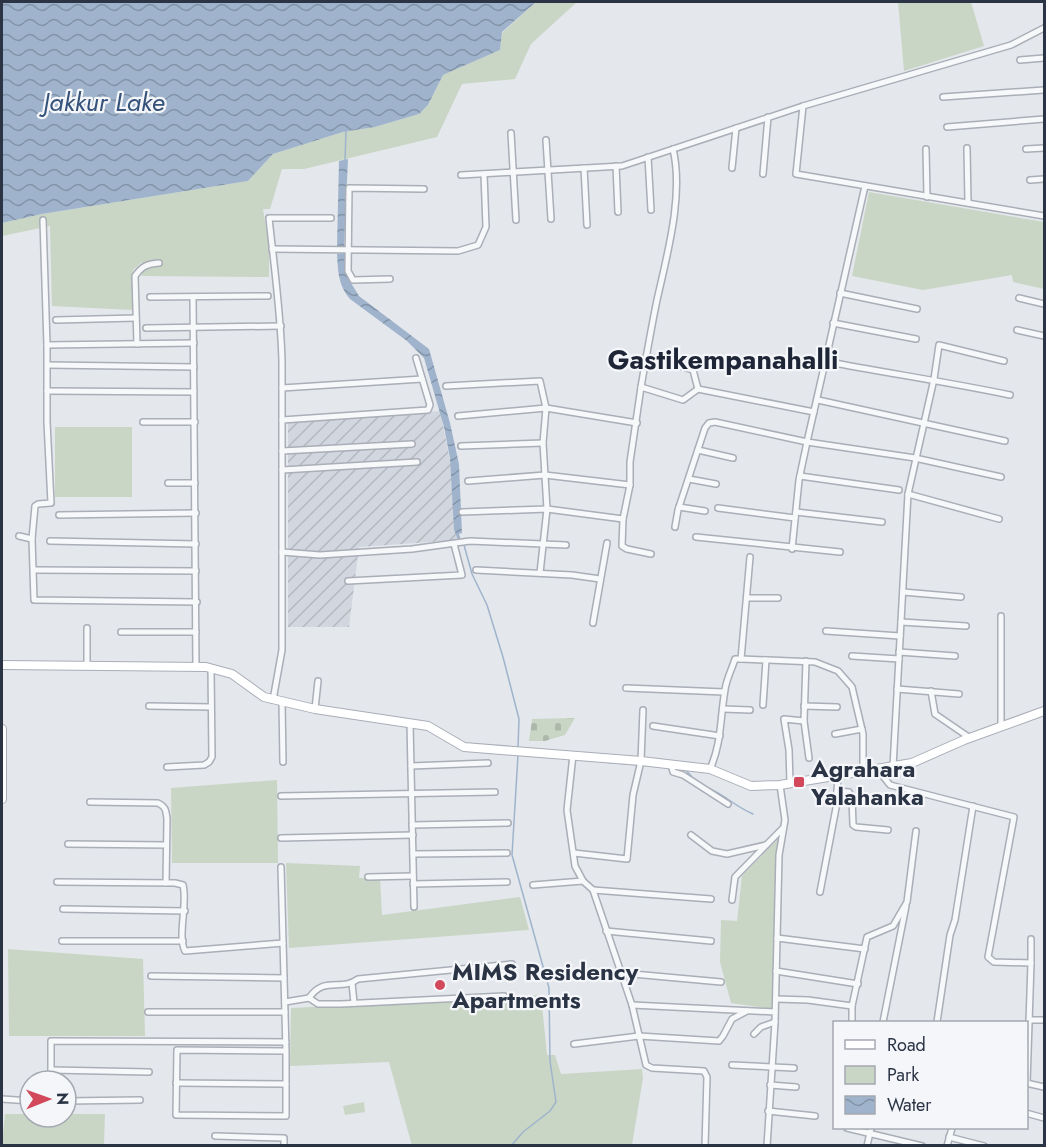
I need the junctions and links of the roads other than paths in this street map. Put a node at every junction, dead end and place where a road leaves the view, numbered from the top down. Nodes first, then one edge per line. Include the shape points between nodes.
1 (1044, 28) edge
2 (1044, 58) edge
3 (1020, 60) dead end
4 (1044, 90) edge
5 (943, 97) dead end
6 (802, 106) junction
7 (768, 117) junction
8 (1044, 119) edge
9 (947, 127) dead end
10 (736, 128) junction
11 (511, 133) dead end
12 (546, 141) dead end
13 (967, 148) dead end
14 (1044, 148) edge
15 (673, 149) junction
16 (926, 149) dead end
17 (1026, 150) dead end
18 (648, 157) junction
19 (616, 166) junction
20 (584, 168) junction
21 (732, 168) dead end
22 (548, 170) junction
23 (513, 172) junction
24 (484, 174) junction
25 (763, 174) dead end
26 (462, 175) dead end
27 (1044, 179) edge
28 (1030, 180) dead end
29 (864, 186) junction
30 (424, 189) dead end
31 (927, 197) junction
32 (968, 203) junction
33 (651, 210) dead end
34 (618, 212) dead end
35 (1044, 216) edge
36 (331, 218) dead end
37 (550, 219) dead end
38 (43, 220) dead end
39 (516, 220) dead end
40 (587, 225) dead end
41 (272, 249) junction
42 (348, 250) junction
43 (159, 263) dead end
44 (390, 279) dead end
45 (840, 293) junction
46 (268, 296) dead end
47 (150, 297) dead end
48 (193, 297) junction
49 (1019, 298) dead end
50 (1044, 304) edge
51 (917, 309) dead end
52 (136, 318) junction
53 (56, 320) dead end
54 (833, 323) junction
55 (281, 326) junction
56 (194, 327) junction
57 (146, 328) dead end
58 (1017, 330) dead end
59 (1044, 336) edge
60 (916, 339) dead end
61 (194, 343) junction
62 (137, 344) junction
63 (47, 345) junction
64 (646, 356) junction
65 (416, 358) dead end
66 (824, 361) junction
67 (1004, 361) dead end
68 (48, 365) junction
69 (194, 367) junction
70 (422, 379) junction
71 (934, 379) junction
72 (446, 386) dead end
73 (641, 387) junction
74 (282, 388) junction
75 (698, 389) junction
76 (47, 391) junction
77 (194, 392) junction
78 (1010, 395) dead end
79 (818, 400) junction
80 (546, 408) junction
81 (814, 412) junction
82 (458, 416) dead end
83 (282, 420) junction
84 (143, 422) dead end
85 (195, 422) junction
86 (923, 422) junction
87 (637, 423) junction
88 (1005, 441) dead end
89 (807, 442) junction
90 (543, 443) junction
91 (412, 444) dead end
92 (461, 446) dead end
93 (698, 450) junction
94 (282, 451) junction
95 (733, 458) dead end
96 (915, 458) junction
97 (417, 462) dead end
98 (282, 470) junction
99 (545, 475) junction
100 (800, 476) junction
101 (1001, 477) dead end
102 (688, 478) junction
103 (468, 481) dead end
104 (168, 483) dead end
105 (195, 483) junction
106 (716, 484) dead end
107 (630, 485) junction
108 (899, 490) dead end
109 (908, 494) junction
110 (679, 507) junction
111 (718, 508) dead end
112 (547, 509) junction
113 (705, 511) dead end
114 (462, 512) dead end
115 (196, 513) junction
116 (59, 514) dead end
117 (796, 515) junction
118 (623, 519) junction
119 (999, 519) dead end
120 (882, 522) dead end
121 (675, 528) dead end
122 (19, 536) dead end
123 (696, 537) dead end
124 (32, 539) junction
125 (50, 541) dead end
126 (607, 543) dead end
127 (196, 544) junction
128 (454, 544) junction
129 (543, 544) junction
130 (567, 545) dead end
131 (792, 549) junction
132 (282, 552) junction
133 (840, 552) dead end
134 (651, 554) dead end
135 (750, 557) dead end
136 (34, 570) junction
137 (476, 570) dead end
138 (196, 572) junction
139 (540, 573) junction
140 (600, 579) junction
141 (348, 580) dead end
142 (903, 592) junction
143 (961, 597) dead end
144 (747, 598) junction
145 (778, 598) dead end
146 (197, 602) junction
147 (1001, 616) dead end
148 (901, 622) junction
149 (593, 623) dead end
150 (966, 626) dead end
151 (87, 628) dead end
152 (826, 631) dead end
153 (121, 632) dead end
154 (196, 632) junction
155 (900, 636) junction
156 (899, 652) junction
157 (852, 656) dead end
158 (955, 656) dead end
159 (741, 659) junction
160 (899, 659) junction
161 (766, 660) junction
162 (806, 662) junction
163 (2, 666) edge
164 (87, 666) junction
165 (196, 667) junction
166 (211, 668) junction
167 (318, 681) dead end
168 (626, 688) dead end
169 (897, 689) junction
170 (724, 692) junction
171 (931, 692) junction
172 (959, 694) dead end
173 (273, 700) junction
174 (282, 702) junction
175 (763, 705) dead end
176 (149, 706) dead end
177 (804, 706) junction
178 (211, 707) junction
179 (837, 707) dead end
180 (315, 708) junction
181 (723, 709) junction
182 (643, 710) dead end
183 (750, 710) dead end
184 (1044, 711) edge
185 (804, 721) junction
186 (410, 723) junction
187 (653, 726) dead end
188 (1001, 727) junction
189 (2, 729) edge
190 (862, 729) junction
191 (835, 734) dead end
192 (720, 736) junction
193 (970, 738) junction
194 (573, 755) junction
195 (809, 758) dead end
196 (641, 761) junction
197 (283, 762) dead end
198 (488, 763) dead end
199 (671, 764) junction
200 (411, 766) junction
201 (167, 767) dead end
202 (893, 767) junction
203 (710, 769) junction
204 (878, 770) junction
205 (863, 772) junction
206 (838, 776) junction
207 (790, 783) junction
208 (780, 784) junction
209 (837, 791) junction
210 (495, 792) dead end
211 (412, 794) junction
212 (281, 796) dead end
213 (2, 799) edge
214 (90, 802) dead end
215 (728, 804) dead end
216 (973, 806) junction
217 (508, 823) dead end
218 (412, 825) junction
219 (784, 828) junction
220 (888, 830) dead end
221 (916, 831) dead end
222 (413, 835) junction
223 (691, 835) dead end
224 (281, 838) dead end
225 (68, 844) dead end
226 (767, 844) junction
227 (166, 845) junction
228 (507, 853) dead end
229 (574, 853) junction
230 (413, 854) junction
231 (281, 867) dead end
232 (413, 876) junction
233 (368, 877) dead end
234 (583, 881) junction
235 (57, 882) dead end
236 (507, 882) dead end
237 (166, 883) junction
238 (413, 884) junction
239 (533, 885) dead end
240 (593, 890) junction
241 (820, 892) dead end
242 (711, 899) dead end
243 (732, 900) dead end
244 (906, 902) junction
245 (414, 907) dead end
246 (63, 909) dead end
247 (185, 911) junction
248 (606, 931) junction
249 (777, 938) junction
250 (1030, 939) dead end
251 (62, 941) dead end
252 (183, 941) junction
253 (711, 941) dead end
254 (283, 943) junction
255 (865, 950) junction
256 (1031, 963) junction
257 (512, 964) dead end
258 (776, 971) junction
259 (622, 973) junction
260 (151, 976) dead end
261 (284, 978) junction
262 (721, 982) dead end
263 (352, 983) junction
264 (858, 984) junction
265 (504, 996) dead end
266 (309, 998) junction
267 (776, 999) junction
268 (285, 1002) junction
269 (354, 1003) junction
270 (632, 1005) junction
271 (852, 1006) junction
272 (747, 1011) junction
273 (148, 1012) dead end
274 (285, 1012) junction
275 (776, 1012) junction
276 (1029, 1020) junction
277 (1044, 1020) edge
278 (852, 1021) edge
279 (883, 1021) edge
280 (937, 1021) edge
281 (775, 1022) junction
282 (754, 1034) dead end
283 (639, 1036) junction
284 (286, 1042) junction
285 (574, 1044) dead end
286 (286, 1051) junction
287 (1028, 1052) edge
288 (732, 1065) dead end
289 (772, 1067) junction
290 (794, 1068) dead end
291 (51, 1069) edge
292 (78, 1071) edge
293 (149, 1072) dead end
294 (176, 1083) junction
295 (1028, 1083) edge
296 (286, 1084) junction
297 (771, 1085) junction
298 (796, 1087) dead end
299 (1044, 1087) edge
300 (2, 1099) edge
301 (18, 1100) edge
302 (140, 1100) dead end
303 (78, 1101) edge
304 (768, 1111) junction
305 (1028, 1114) edge
306 (815, 1116) dead end
307 (1044, 1118) edge
308 (952, 1129) edge
309 (871, 1130) edge
310 (215, 1136) dead end
311 (949, 1137) junction
312 (284, 1146) edge
313 (705, 1146) edge
314 (767, 1146) edge
315 (867, 1146) edge
316 (922, 1146) edge
317 (947, 1146) edge
318 (984, 1146) edge

1 - 6 street via 1011,45
2 - 3 street
4 - 5 street
6 - 7 street
6 - 29 street via 796,174
7 - 10 street
7 - 25 street
8 - 9 street
10 - 15 street
10 - 21 street
11 - 23 street
12 - 22 street
13 - 32 street
14 - 17 street
15 - 18 street
15 - 64 street via 677,165 672,232
16 - 31 street
18 - 19 street
18 - 33 street
19 - 20 street
19 - 34 street
20 - 22 street
20 - 40 street
22 - 23 street
22 - 37 street
23 - 24 street
23 - 39 street
24 - 26 street
24 - 42 street via 486,227 478,245 458,250
27 - 28 street
29 - 31 street
29 - 45 street
30 - 42 street via 349,188
31 - 32 street
32 - 35 street
36 - 41 street via 268,218
38 - 63 street
41 - 42 street
41 - 55 street
42 - 44 street via 352,280
43 - 52 street via 140,268 135,276
45 - 51 street
45 - 54 street
46 - 48 street
47 - 48 street
48 - 56 street
49 - 50 street
52 - 53 street
52 - 62 street
54 - 60 street
54 - 66 street
55 - 56 street
55 - 74 street
56 - 57 street
56 - 61 street
58 - 59 street
61 - 62 street
61 - 69 street
62 - 63 street
63 - 68 street
64 - 73 street
64 - 75 street via 693,370
65 - 70 street
66 - 71 street
66 - 79 street
67 - 71 street via 939,345
68 - 69 street
68 - 76 street
69 - 77 street
70 - 74 street
70 - 83 street via 430,405 425,411
71 - 78 street
71 - 86 street
72 - 80 street via 540,381
73 - 75 street via 683,400
73 - 87 street
74 - 83 street
75 - 81 street
76 - 77 street
76 - 124 street via 51,503 35,506
77 - 85 street
79 - 81 street
79 - 86 street
80 - 82 street
80 - 87 street
80 - 90 street
81 - 89 street
83 - 94 street
84 - 85 street
85 - 105 street
86 - 88 street
86 - 96 street
87 - 107 street
89 - 93 street via 715,422 705,428
89 - 96 street
89 - 100 street
90 - 92 street
90 - 99 street
91 - 94 street
93 - 95 street
93 - 102 street
94 - 98 street
96 - 101 street
96 - 109 street
97 - 98 street
98 - 132 street
99 - 103 street
99 - 107 street
99 - 112 street
100 - 108 street
100 - 117 street
102 - 106 street
102 - 110 street
104 - 105 street
105 - 115 street
107 - 118 street
109 - 119 street
109 - 142 street
110 - 113 street
110 - 121 street
111 - 117 street
112 - 114 street
112 - 118 street
112 - 129 street
115 - 116 street
115 - 127 street
117 - 120 street
117 - 131 street
118 - 134 street via 622,546
122 - 124 street
123 - 131 street
124 - 136 street
125 - 127 street
126 - 140 street
127 - 138 street
128 - 129 street
128 - 132 street via 320,555
128 - 141 street via 462,575
129 - 130 street
129 - 139 street
131 - 133 street
132 - 173 street via 282,650
135 - 144 street
136 - 138 street
136 - 146 street via 34,600
137 - 139 street
138 - 146 street
139 - 140 street
140 - 149 street
142 - 143 street
142 - 148 street
144 - 145 street
144 - 159 street
146 - 154 street
147 - 188 street
148 - 150 street
148 - 155 street
151 - 164 street
152 - 155 street
153 - 154 street
154 - 165 street
155 - 156 street
156 - 158 street
156 - 160 street
157 - 160 street
159 - 161 street
159 - 170 street via 735,659
160 - 169 street
161 - 162 street
161 - 175 street
162 - 177 street
162 - 190 street via 838,671 852,687
163 - 164 street
164 - 165 street
165 - 166 street
166 - 173 street via 232,674
166 - 178 street
167 - 180 street
168 - 170 street
169 - 171 street
169 - 202 street
170 - 181 street
171 - 172 street
171 - 193 street via 935,714
173 - 174 street
174 - 180 street
174 - 197 street
176 - 178 street
177 - 179 street
177 - 185 street
178 - 201 street via 209,762
180 - 186 street
181 - 183 street
181 - 192 street
182 - 196 street
184 - 188 street
185 - 195 street
185 - 207 street via 784,719
186 - 194 street via 428,726 464,747
186 - 200 street
187 - 192 street
188 - 193 street
189 - 213 street
190 - 191 street
190 - 205 street
192 - 203 street
193 - 202 street
194 - 196 street
194 - 229 street via 567,810
196 - 199 street
196 - 229 street via 632,799 627,859
198 - 200 street
199 - 203 street
199 - 215 street via 673,772
200 - 211 street
202 - 204 street
203 - 208 street via 751,786
204 - 205 street
204 - 216 street via 890,785
205 - 206 street
206 - 207 street
206 - 209 street
207 - 208 street
208 - 219 street
209 - 220 street via 849,792 852,797 853,825
209 - 241 street
210 - 211 street
211 - 212 street
211 - 218 street
214 - 227 street via 158,803 166,810
216 - 256 street via 1014,817 988,957 994,962
216 - 280 street
217 - 218 street
218 - 222 street
219 - 226 street
219 - 249 street via 779,855
221 - 244 street
222 - 224 street
222 - 230 street
223 - 226 street via 712,851 727,854
225 - 227 street
226 - 243 street via 735,877
227 - 237 street
228 - 230 street
229 - 234 street via 575,866
230 - 232 street
231 - 254 street
232 - 233 street
232 - 238 street
234 - 239 street
234 - 240 street
235 - 237 street
236 - 238 street
237 - 247 street via 183,885
238 - 245 street
240 - 242 street
240 - 248 street
244 - 255 street via 893,926 867,937
244 - 279 street
246 - 247 street
247 - 252 street
248 - 253 street
248 - 259 street
249 - 255 street
249 - 258 street
250 - 256 street
251 - 252 street
252 - 254 street via 185,951
254 - 261 street
255 - 264 street
256 - 276 street
257 - 263 street via 358,979
258 - 264 street
258 - 267 street
259 - 262 street
259 - 270 street
260 - 261 street
261 - 268 street
263 - 266 street via 321,986
263 - 269 street
264 - 271 street
265 - 269 street
266 - 268 street
266 - 269 street via 318,1004
267 - 271 street
267 - 275 street
268 - 274 street
270 - 272 street
270 - 283 street
271 - 278 street
272 - 275 street
272 - 283 street via 732,1019 719,1041
273 - 274 street
274 - 284 street
275 - 281 street
276 - 277 street
276 - 287 street
281 - 282 street
281 - 289 street
283 - 285 street
283 - 313 street via 646,1065 704,1071
284 - 286 street
284 - 291 street via 51,1041
286 - 294 street via 177,1050
286 - 296 street
288 - 289 street
289 - 290 street
289 - 297 street
292 - 293 street
294 - 296 street
294 - 296 street via 176,1115 286,1116
295 - 299 street
297 - 298 street
297 - 304 street
300 - 301 street
302 - 303 street
304 - 306 street
304 - 314 street
305 - 307 street
308 - 311 street
309 - 315 street
309 - 316 street
310 - 312 street via 284,1138
311 - 317 street
311 - 318 street

